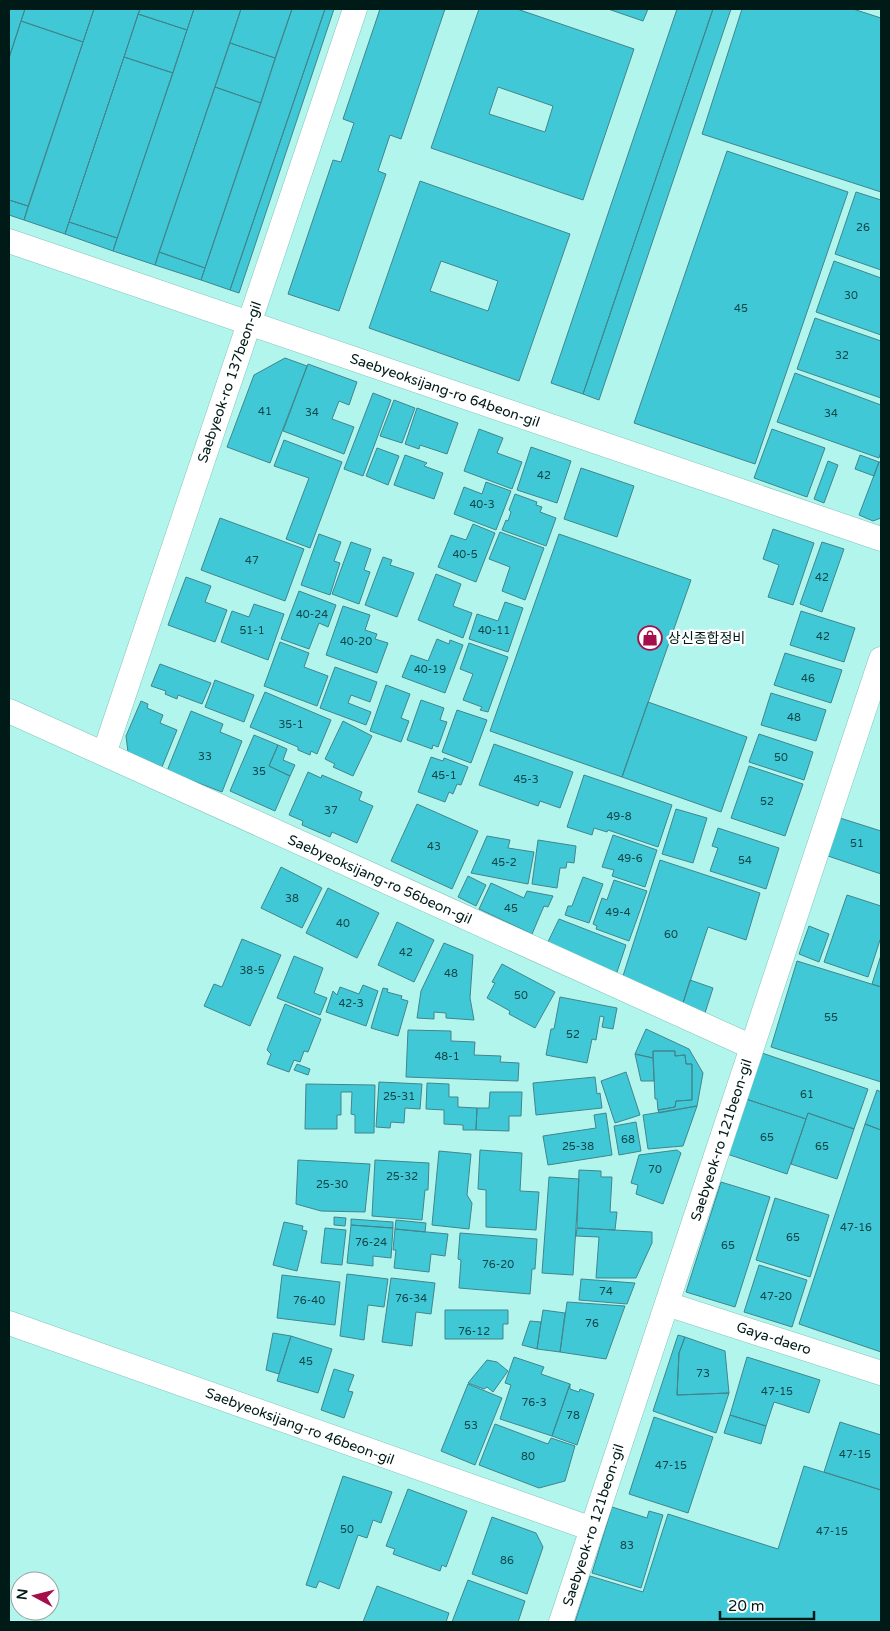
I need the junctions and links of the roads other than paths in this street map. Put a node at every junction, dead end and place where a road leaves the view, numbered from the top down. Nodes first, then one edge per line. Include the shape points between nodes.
1 (355, 9) edge
2 (9, 241) edge
3 (249, 323) junction
4 (881, 539) edge
5 (881, 659) edge
6 (9, 711) edge
7 (104, 754) junction
8 (752, 1047) junction
9 (667, 1304) junction
10 (9, 1323) edge
11 (881, 1372) edge
12 (592, 1529) junction
13 (561, 1622) edge

1 - 3 street, Saebyeok-ro 137beon-gil
2 - 3 street, Saebyeoksijang-ro 64beon-gil
3 - 4 street, Saebyeoksijang-ro 64beon-gil
3 - 7 street, Saebyeok-ro 137beon-gil
5 - 8 street, Saebyeok-ro 121beon-gil
6 - 7 street, Saebyeoksijang-ro 56beon-gil
7 - 8 street, Saebyeoksijang-ro 56beon-gil
8 - 9 street, Saebyeok-ro 121beon-gil
9 - 11 street, Gaya-daero
9 - 12 street, Saebyeok-ro 121beon-gil
10 - 12 street, Saebyeoksijang-ro 46beon-gil
12 - 13 street, Saebyeok-ro 121beon-gil

